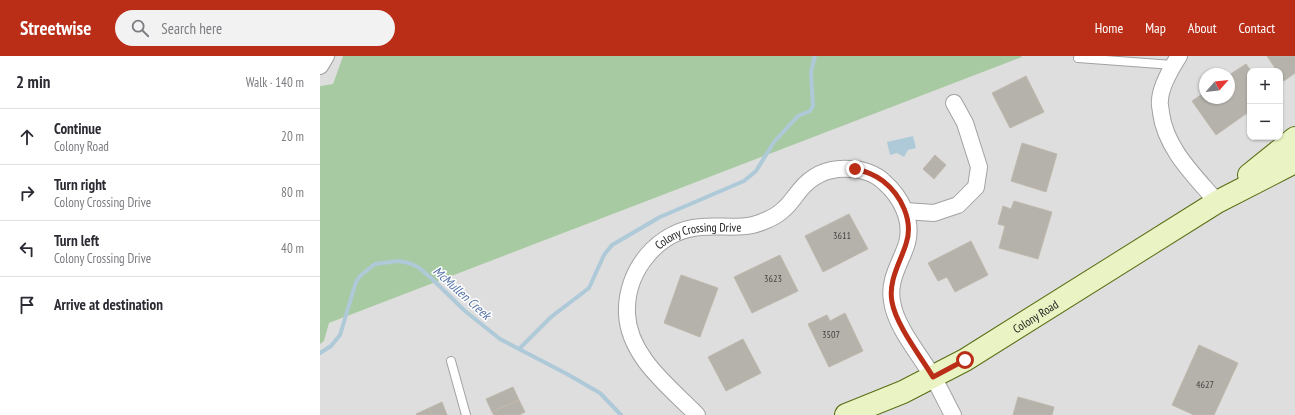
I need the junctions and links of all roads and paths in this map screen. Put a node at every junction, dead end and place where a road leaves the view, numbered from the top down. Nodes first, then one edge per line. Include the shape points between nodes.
1 (326, 56) edge
2 (1078, 58) dead end
3 (1176, 60) edge
4 (320, 66) edge
5 (954, 103) dead end
6 (1295, 138) edge
7 (1295, 162) edge
8 (1217, 202) junction
9 (905, 211) junction
10 (450, 361) dead end
11 (933, 377) junction
12 (466, 415) edge
13 (698, 415) edge
14 (846, 415) edge
15 (953, 415) edge

1 - 4 street
2 - 3 lane
3 - 8 street via 1168,73 1160,100 1162,122 1169,142 1182,161
5 - 9 street via 965,123 979,167 976,187 958,205 934,213
6 - 8 main road, Colony Road
7 - 8 main road, Colony Road
8 - 11 main road, Colony Road via 965,360
9 - 11 street, Colony Crossing Drive via 909,229 907,243 892,280 892,303 897,319
9 - 13 street, Colony Crossing Drive via 896,194 877,177 855,169 830,170 809,181 786,208 763,222 743,226 692,228 675,234 654,247 643,260 631,286 627,305 628,323 643,359
10 - 12 lane
11 - 14 main road, Colony Road
11 - 15 street, Colony Crossing Drive

